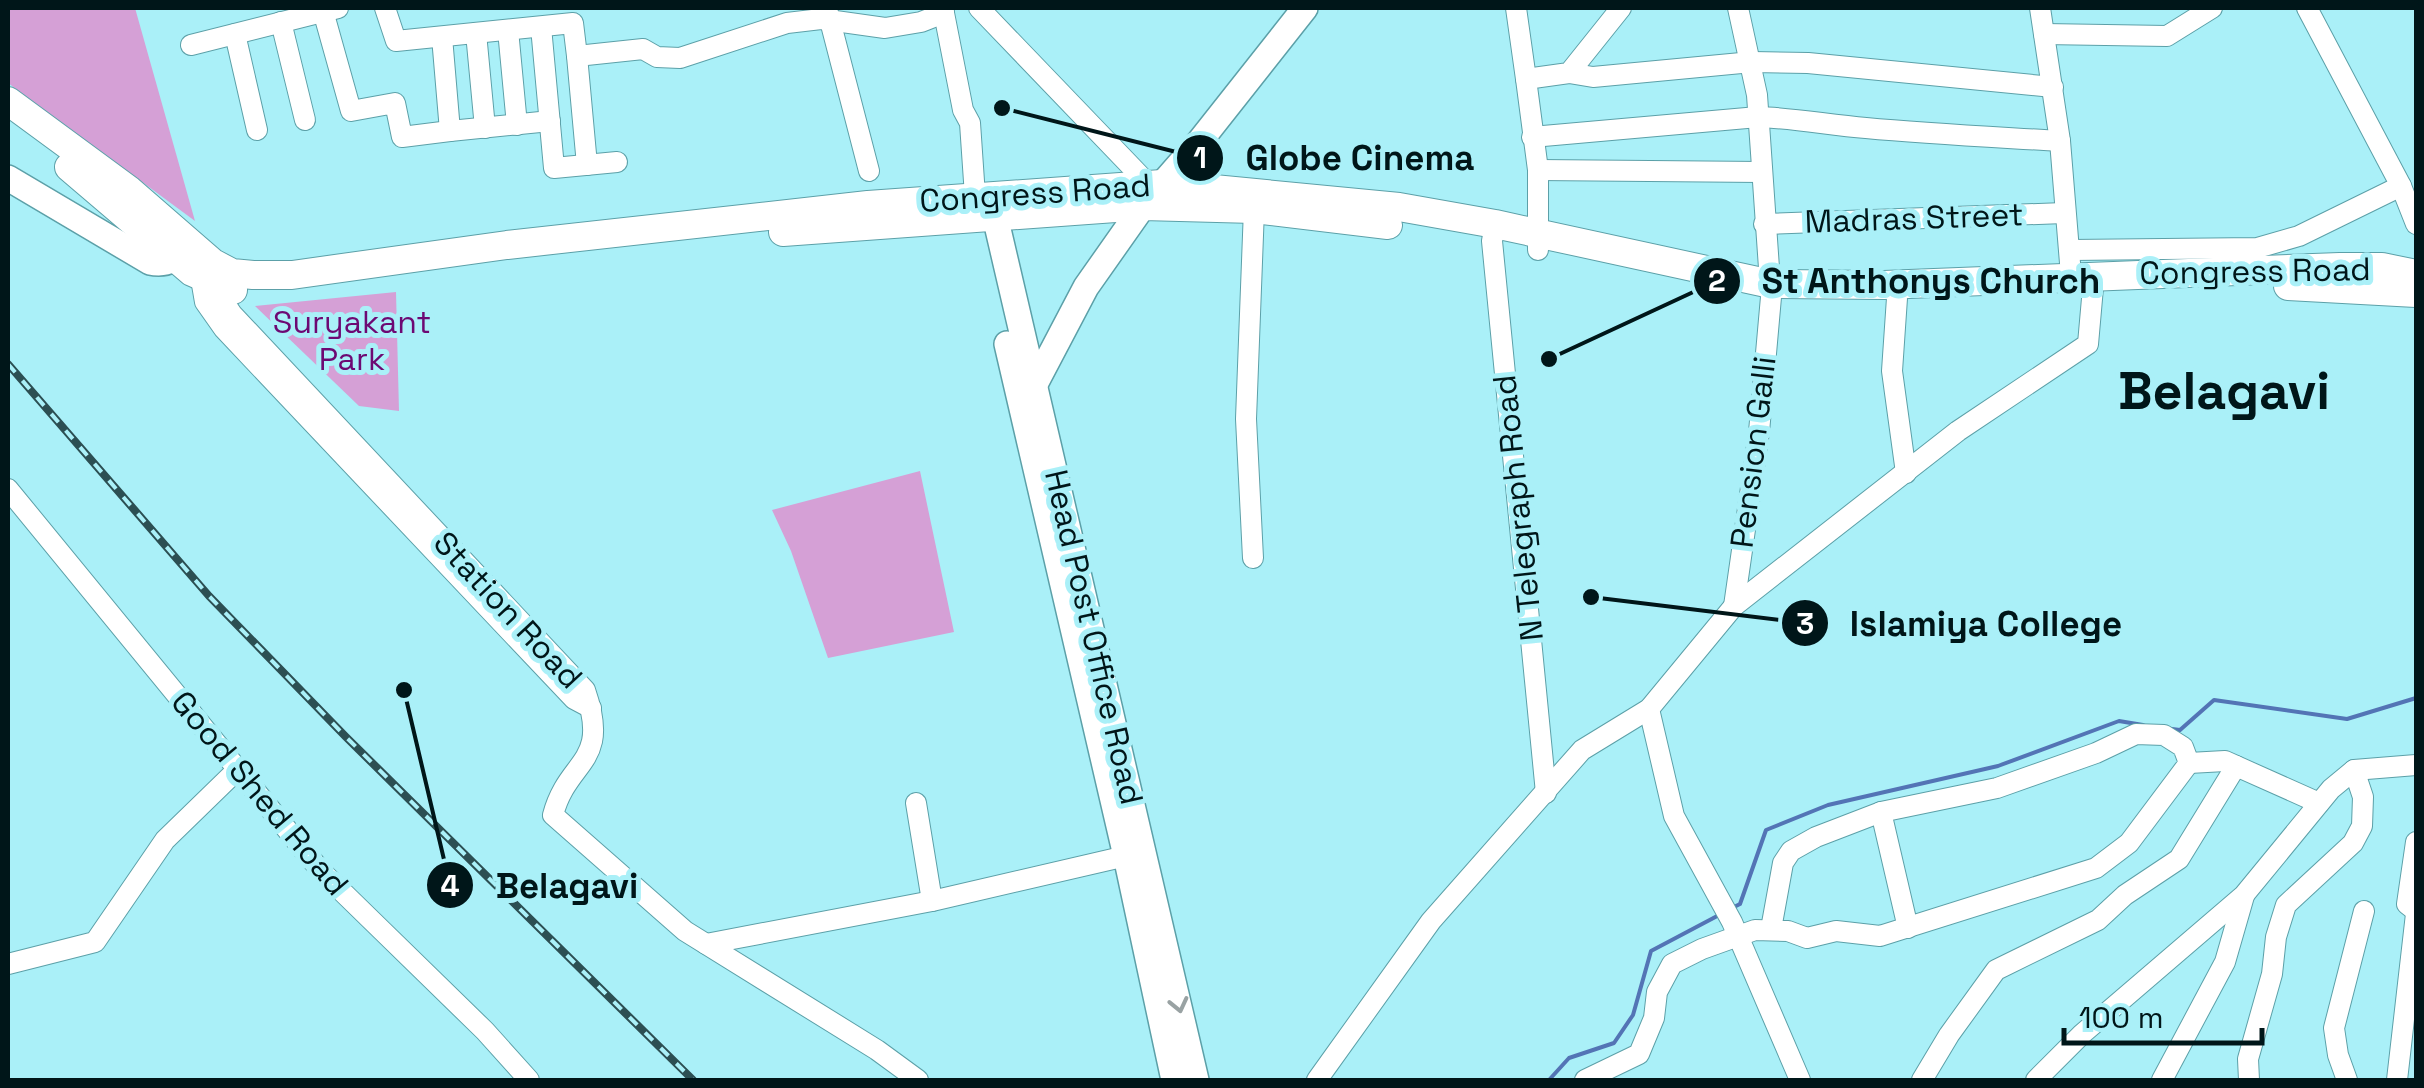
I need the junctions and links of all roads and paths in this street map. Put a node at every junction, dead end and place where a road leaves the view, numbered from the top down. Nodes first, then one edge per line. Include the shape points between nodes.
1 (386, 8) edge
2 (979, 8) edge
3 (1305, 8) edge
4 (1516, 8) edge
5 (1621, 8) edge
6 (1738, 8) edge
7 (2040, 8) edge
8 (2212, 8) edge
9 (2307, 8) edge
10 (330, 9) edge
11 (943, 10) edge
12 (829, 14) edge
13 (281, 22) junction
14 (541, 26) junction
15 (508, 30) junction
16 (476, 33) junction
17 (235, 34) junction
18 (2044, 34) junction
19 (442, 37) junction
20 (191, 45) dead end
21 (577, 56) junction
22 (1752, 62) junction
23 (1568, 73) junction
24 (1526, 79) junction
25 (2052, 87) junction
26 (8, 101) edge
27 (1758, 118) junction
28 (306, 120) dead end
29 (550, 121) junction
30 (8, 122) edge
31 (517, 124) junction
32 (486, 128) junction
33 (257, 130) dead end
34 (450, 132) junction
35 (1532, 137) junction
36 (2060, 142) junction
37 (8, 162) edge
38 (617, 162) dead end
39 (586, 165) junction
40 (1538, 170) junction
41 (870, 171) dead end
42 (1761, 172) junction
43 (8, 178) edge
44 (2401, 186) junction
45 (1152, 191) junction
46 (985, 206) junction
47 (1254, 209) junction
48 (2064, 213) junction
49 (1764, 224) junction
50 (2416, 224) edge
51 (1494, 233) junction
52 (1537, 242) junction
53 (190, 256) junction
54 (2082, 273) junction
55 (2416, 274) edge
56 (1770, 290) junction
57 (2416, 292) edge
58 (1897, 298) junction
59 (1034, 386) junction
60 (1032, 417) junction
61 (1906, 473) junction
62 (8, 489) edge
63 (1253, 558) dead end
64 (1734, 606) junction
65 (1649, 710) junction
66 (2190, 762) junction
67 (2416, 765) edge
68 (2236, 766) junction
69 (238, 769) junction
70 (2354, 770) junction
71 (1546, 793) junction
72 (916, 803) dead end
73 (2319, 804) junction
74 (1881, 812) junction
75 (2416, 842) edge
76 (1126, 856) junction
77 (2244, 895) junction
78 (932, 901) junction
79 (2364, 911) dead end
80 (2416, 913) edge
81 (1908, 928) junction
82 (1771, 929) junction
83 (1735, 930) junction
84 (706, 944) junction
85 (8, 964) edge
86 (530, 1080) edge
87 (918, 1080) edge
88 (1174, 1080) edge
89 (1196, 1080) edge
90 (1317, 1080) edge
91 (1585, 1080) edge
92 (1800, 1080) edge
93 (1922, 1080) edge
94 (2036, 1080) edge
95 (2162, 1080) edge
96 (2249, 1080) edge
97 (2347, 1080) edge
98 (2397, 1080) edge

1 - 19 street via 396,42
2 - 45 street
3 - 45 main road
4 - 24 street
5 - 23 street
6 - 22 street, Pension Galli
7 - 18 street
8 - 18 street via 2166,36
9 - 44 street
10 - 13 street
10 - 34 street via 351,111 395,103 402,137
11 - 12 street via 885,28
11 - 46 street
12 - 21 street via 680,58 643,49
12 - 41 street
13 - 17 street
13 - 28 street
14 - 15 street
14 - 21 street via 574,23
14 - 29 street
15 - 16 street
15 - 31 street
16 - 19 street
16 - 32 street
17 - 20 street
17 - 33 street
18 - 25 street
19 - 34 street
21 - 39 street
22 - 23 street via 1612,76
22 - 25 street
22 - 27 street, Pension Galli
23 - 24 street
24 - 35 street
25 - 36 street
26 - 53 highway, Congress Road via 128,190
27 - 35 street
27 - 36 street
27 - 42 street, Pension Galli
29 - 31 street
29 - 39 street via 554,168
30 - 53 highway, Congress Road
31 - 32 street
32 - 34 street
35 - 40 street
36 - 48 street
37 - 53 main road
38 - 39 street
40 - 42 street
40 - 52 street
42 - 49 street, Pension Galli
43 - 53 main road via 142,258 158,264
44 - 50 street
44 - 54 street via 2298,236 2256,248
45 - 46 highway, Congress Road
45 - 47 highway, Congress Road
45 - 51 highway, Congress Road via 1320,197
45 - 59 main road via 1086,286
46 - 53 highway, Congress Road via 692,223 292,275 232,273
46 - 59 main road, Head Post Office Road
46 - 60 main road, Head Post Office Road
47 - 51 highway, Congress Road
47 - 63 street via 1246,419
48 - 49 street, Madras Street
48 - 54 street
49 - 56 street, Pension Galli
51 - 52 highway, Congress Road
51 - 71 street, N Telegraph Road
52 - 56 highway, Congress Road
53 - 84 street, Station Road via 232,314 586,690 592,751 553,815
54 - 55 highway, Congress Road via 2382,267
54 - 56 highway, Congress Road
54 - 57 highway, Congress Road
54 - 58 highway, Congress Road
54 - 61 street via 2088,344
56 - 58 highway, Congress Road
56 - 64 street, Pension Galli via 1759,432
58 - 61 street via 1892,372
59 - 60 main road, Head Post Office Road
60 - 76 main road, Head Post Office Road
60 -> 89 main road, Head Post Office Road
61 - 64 street
62 - 69 street, Good Shed Road
64 - 65 street
65 - 71 street via 1582,750
65 - 83 street via 1674,816
66 - 68 street
66 - 74 street via 2183,747 2164,735 2136,734 1998,788
66 - 81 street via 2130,843 2096,868
67 - 70 street
68 - 73 street
68 - 93 street via 2179,860 2098,920 1996,970
69 - 85 street via 165,840 95,942
69 - 86 street, Good Shed Road via 321,871
70 - 73 street
70 - 96 street via 2363,797 2362,826 2286,905 2248,1059
71 - 90 street via 1431,921
72 - 78 street
73 - 77 street
74 - 81 street
74 - 82 street via 1792,850 1783,864
75 - 80 street via 2407,904
76 - 78 street
76 - 88 main road, Head Post Office Road
77 - 94 street
77 - 95 street via 2225,962
78 - 84 street
79 - 97 street via 2334,1028
80 - 98 street
81 - 82 street via 1880,936 1836,930 1807,938
82 - 83 street
83 - 91 street via 1672,964 1638,1054
83 - 92 street
84 - 87 street, Station Road

